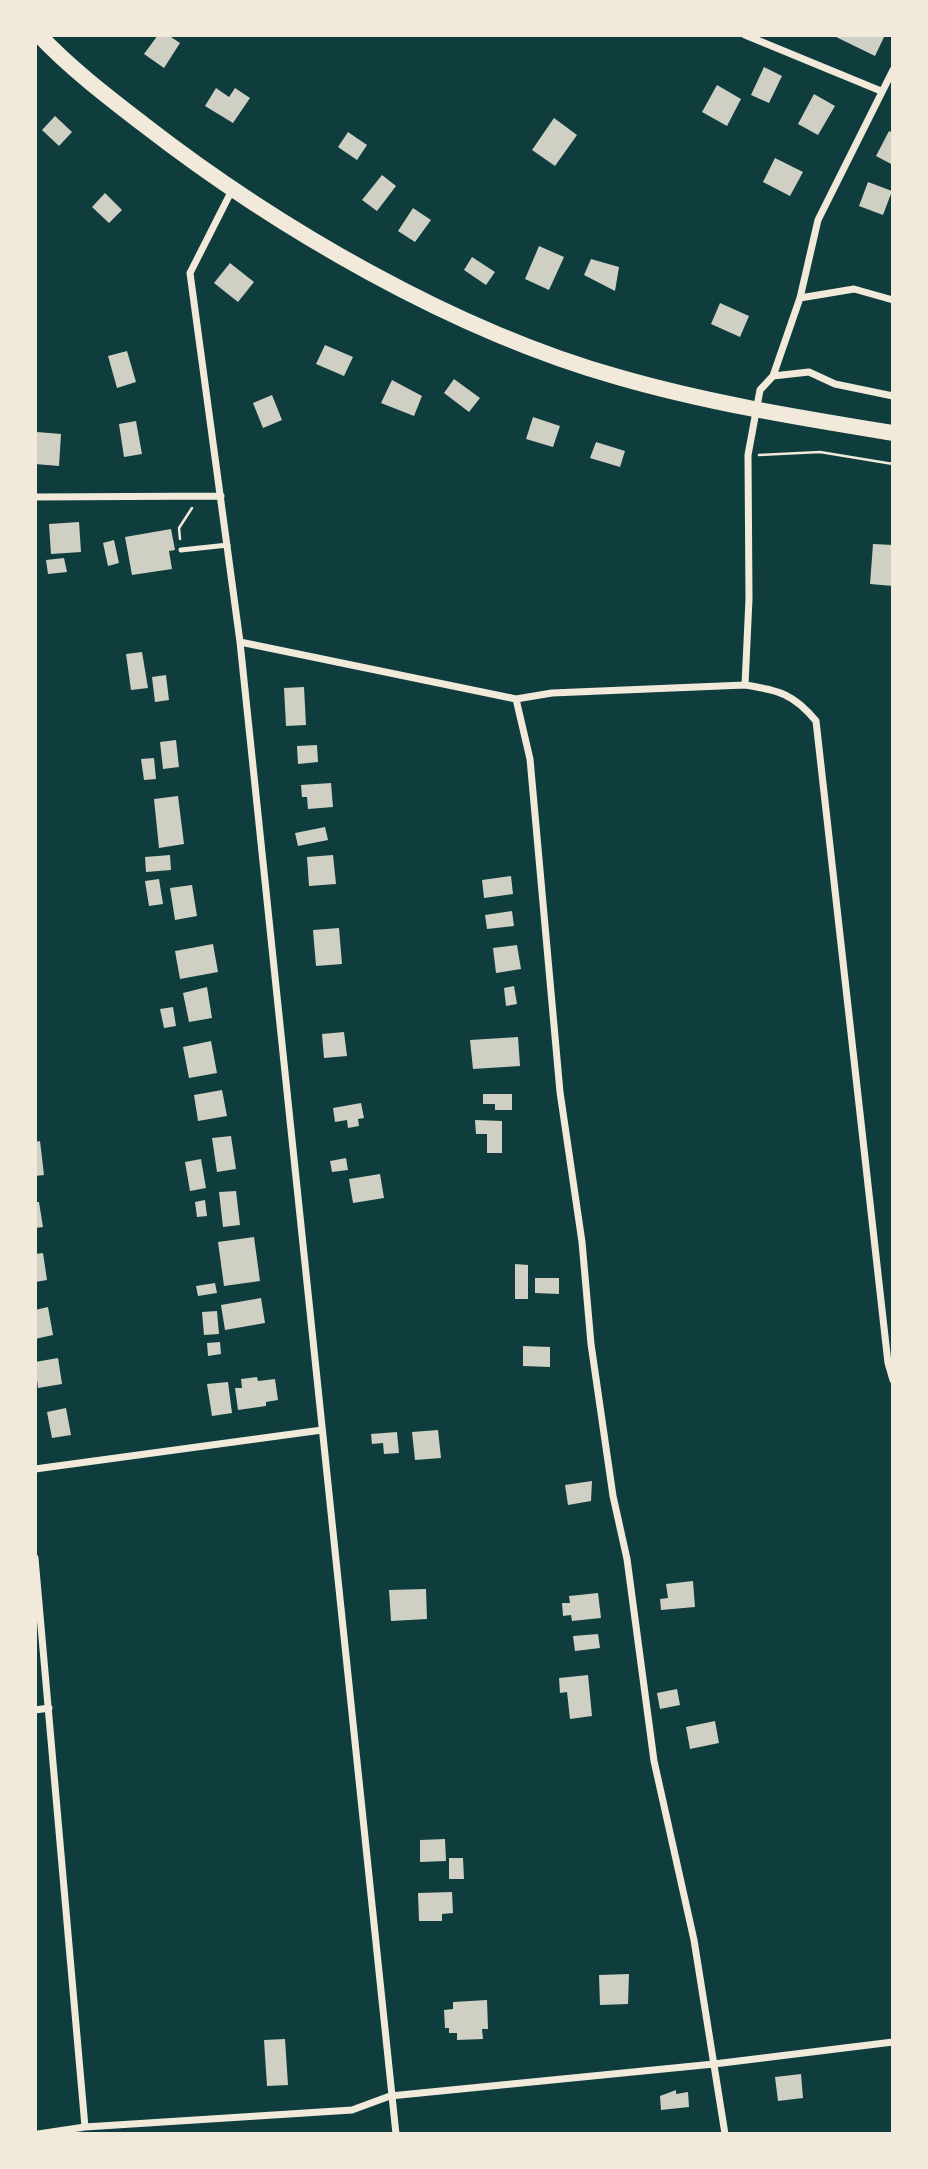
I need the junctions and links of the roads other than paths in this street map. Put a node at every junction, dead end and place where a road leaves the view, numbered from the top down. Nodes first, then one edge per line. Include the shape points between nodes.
1 (39, 35) edge
2 (745, 35) edge
3 (893, 70) edge
4 (881, 91) junction
5 (233, 189) junction
6 (800, 298) junction
7 (893, 300) edge
8 (773, 376) junction
9 (893, 396) edge
10 (755, 409) junction
11 (893, 433) edge
12 (221, 496) junction
13 (35, 497) edge
14 (228, 545) junction
15 (181, 550) road end
16 (240, 642) junction
17 (745, 685) junction
18 (516, 699) junction
19 (893, 1380) edge
20 (322, 1430) junction
21 (35, 1469) edge
22 (35, 1558) edge
23 (49, 1708) junction
24 (35, 1710) edge
25 (893, 2042) edge
26 (715, 2064) junction
27 (390, 2096) junction
28 (85, 2127) junction
29 (38, 2134) edge
30 (396, 2134) edge
31 (725, 2134) edge

1 - 5 main road via 118,105
2 - 4 street
3 - 4 street
4 - 6 street via 818,220
5 - 10 main road via 300,234 465,319 617,377
5 - 12 street via 190,273
6 - 7 street via 854,289
6 - 8 street
8 - 9 street via 809,372 835,384
8 - 10 street via 760,390
10 - 11 main road
10 - 17 street via 748,455
12 - 13 street
12 - 14 street
14 - 15 lane
14 - 16 street
16 - 18 street
16 - 20 street
17 - 18 street
17 - 19 street via 799,701 816,720
18 - 26 street via 530,759 560,1092 613,1496 654,1761 694,1940
20 - 21 street
20 - 27 street
22 - 23 street
23 - 24 street
23 - 28 street
25 - 26 street
26 - 27 street
26 - 31 street
27 - 28 street via 352,2110
27 - 30 street
28 - 29 street

